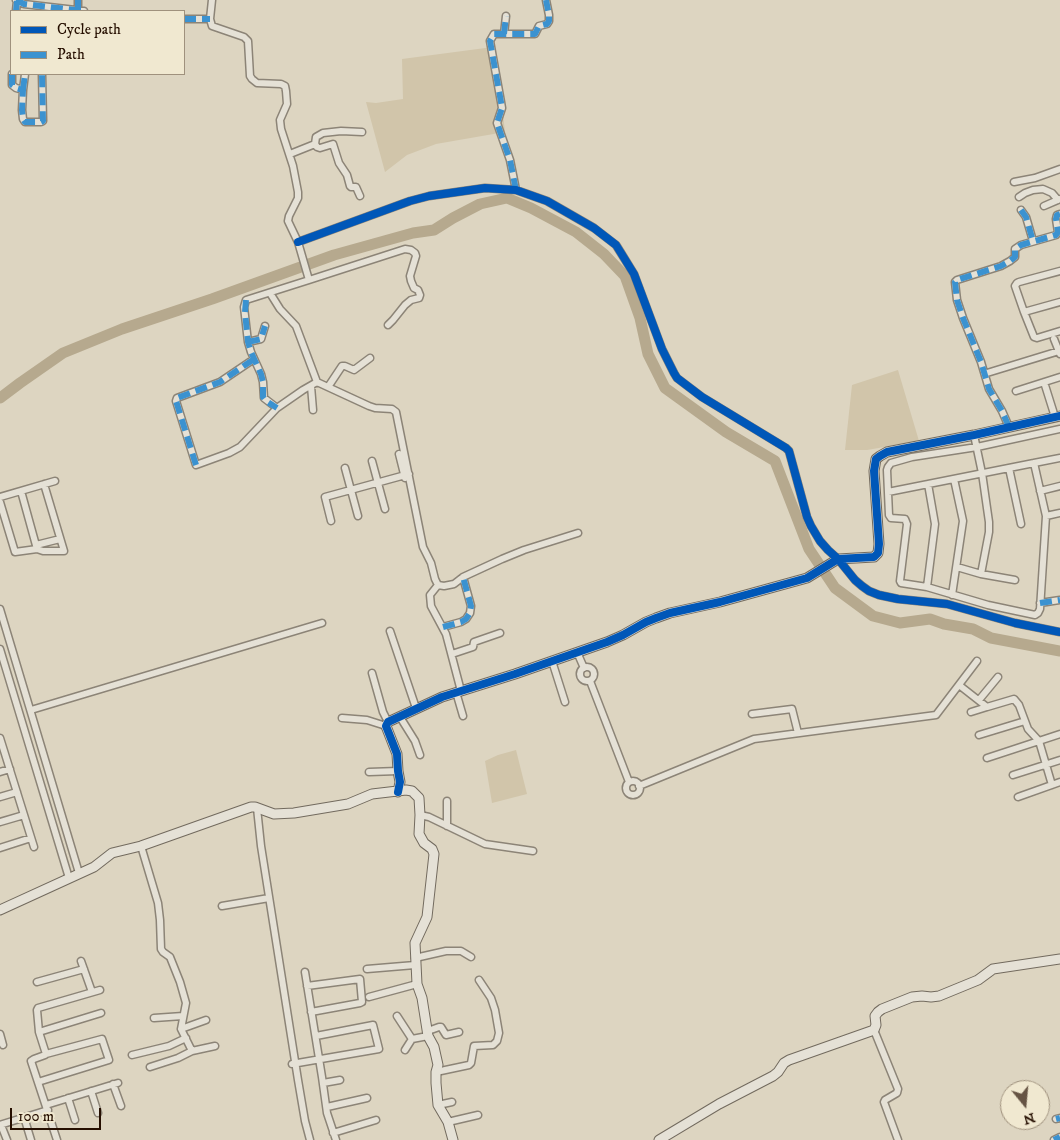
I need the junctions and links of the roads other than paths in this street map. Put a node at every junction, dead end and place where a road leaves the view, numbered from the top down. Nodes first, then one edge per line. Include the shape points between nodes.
1 (16, 0) edge
2 (212, 0) edge
3 (546, 0) edge
4 (73, 10) edge
5 (506, 16) dead end
6 (185, 19) edge
7 (210, 19) junction
8 (504, 34) junction
9 (12, 75) edge
10 (26, 75) edge
11 (42, 75) edge
12 (24, 90) junction
13 (362, 132) dead end
14 (315, 144) junction
15 (290, 154) junction
16 (1060, 169) edge
17 (1014, 182) dead end
18 (516, 190) junction
19 (360, 196) dead end
20 (1018, 198) dead end
21 (1059, 200) edge
22 (1044, 206) dead end
23 (1021, 210) dead end
24 (1060, 214) edge
25 (1033, 241) junction
26 (298, 242) junction
27 (1060, 271) edge
28 (308, 277) junction
29 (270, 293) junction
30 (1060, 302) edge
31 (1024, 312) junction
32 (388, 325) dead end
33 (265, 326) dead end
34 (1060, 331) edge
35 (1054, 339) dead end
36 (248, 342) junction
37 (1059, 352) edge
38 (370, 358) dead end
39 (254, 359) junction
40 (987, 373) dead end
41 (1060, 376) edge
42 (1044, 382) junction
43 (314, 384) junction
44 (328, 387) junction
45 (1016, 391) dead end
46 (277, 408) junction
47 (313, 410) dead end
48 (1058, 416) edge
49 (1009, 427) junction
50 (1060, 430) edge
51 (974, 435) junction
52 (977, 446) junction
53 (399, 454) dead end
54 (1060, 458) edge
55 (372, 461) dead end
56 (1034, 463) junction
57 (345, 468) dead end
58 (1009, 468) junction
59 (982, 473) junction
60 (406, 474) junction
61 (954, 479) junction
62 (55, 480) dead end
63 (378, 482) junction
64 (44, 484) junction
65 (928, 484) junction
66 (1060, 486) edge
67 (21, 490) junction
68 (351, 490) junction
69 (1040, 491) junction
70 (888, 492) junction
71 (0, 497) edge
72 (0, 502) edge
73 (412, 503) dead end
74 (385, 508) dead end
75 (1060, 514) edge
76 (358, 516) dead end
77 (1046, 516) junction
78 (331, 521) dead end
79 (1021, 524) dead end
80 (578, 533) dead end
81 (60, 539) junction
82 (36, 547) junction
83 (837, 560) junction
84 (957, 566) junction
85 (981, 574) junction
86 (463, 577) junction
87 (1015, 580) dead end
88 (438, 585) junction
89 (927, 588) junction
90 (952, 595) junction
91 (1060, 600) edge
92 (1040, 603) junction
93 (0, 609) edge
94 (322, 623) dead end
95 (443, 627) junction
96 (390, 631) dead end
97 (1060, 632) edge
98 (500, 633) dead end
99 (0, 649) edge
100 (577, 652) junction
101 (452, 654) junction
102 (552, 661) junction
103 (977, 661) dead end
104 (372, 673) dead end
105 (998, 676) dead end
106 (959, 685) junction
107 (459, 691) junction
108 (979, 700) junction
109 (565, 702) dead end
110 (987, 706) junction
111 (416, 708) junction
112 (971, 712) dead end
113 (31, 713) junction
114 (752, 714) dead end
115 (400, 716) junction
116 (463, 716) dead end
117 (342, 718) dead end
118 (21, 719) junction
119 (1025, 721) junction
120 (387, 724) junction
121 (798, 733) junction
122 (1060, 734) edge
123 (979, 735) dead end
124 (0, 738) edge
125 (1039, 741) junction
126 (1, 746) edge
127 (420, 755) dead end
128 (987, 758) dead end
129 (1060, 760) edge
130 (1046, 764) junction
131 (10, 769) junction
132 (398, 771) junction
133 (0, 772) edge
134 (369, 772) dead end
135 (1013, 775) dead end
136 (629, 782) junction
137 (1060, 782) edge
138 (1052, 785) junction
139 (639, 786) junction
140 (17, 792) junction
141 (398, 792) junction
142 (0, 797) edge
143 (1018, 797) dead end
144 (447, 801) dead end
145 (257, 808) junction
146 (24, 815) junction
147 (420, 815) junction
148 (0, 822) edge
149 (447, 826) junction
150 (31, 838) junction
151 (141, 846) junction
152 (34, 847) dead end
153 (0, 848) edge
154 (533, 851) dead end
155 (79, 874) junction
156 (69, 878) junction
157 (269, 898) junction
158 (222, 906) dead end
159 (0, 910) edge
160 (471, 957) dead end
161 (1060, 959) edge
162 (81, 961) dead end
163 (415, 962) junction
164 (84, 969) junction
165 (367, 969) dead end
166 (305, 972) dead end
167 (479, 980) dead end
168 (37, 982) dead end
169 (417, 984) junction
170 (307, 986) junction
171 (100, 990) dead end
172 (92, 992) junction
173 (370, 997) dead end
174 (312, 1012) junction
175 (101, 1013) dead end
176 (183, 1016) junction
177 (397, 1016) dead end
178 (154, 1018) dead end
179 (206, 1020) dead end
180 (181, 1029) junction
181 (874, 1030) junction
182 (38, 1032) junction
183 (459, 1032) dead end
184 (0, 1034) edge
185 (428, 1034) junction
186 (316, 1036) junction
187 (186, 1038) junction
188 (412, 1039) junction
189 (3, 1045) dead end
190 (215, 1046) dead end
191 (406, 1050) dead end
192 (192, 1051) junction
193 (46, 1054) junction
194 (132, 1055) dead end
195 (320, 1059) junction
196 (294, 1063) junction
197 (150, 1067) dead end
198 (436, 1072) junction
199 (340, 1080) dead end
200 (38, 1082) junction
201 (323, 1083) junction
202 (91, 1091) junction
203 (68, 1098) junction
204 (367, 1098) dead end
205 (452, 1102) dead end
206 (438, 1105) junction
207 (121, 1106) dead end
208 (47, 1107) junction
209 (326, 1107) junction
210 (98, 1112) dead end
211 (478, 1115) dead end
212 (24, 1117) junction
213 (75, 1120) dead end
214 (376, 1120) dead end
215 (448, 1122) junction
216 (1, 1125) edge
217 (333, 1133) junction
218 (1060, 1136) edge
219 (6, 1140) edge
220 (31, 1140) edge
221 (56, 1140) edge
222 (310, 1140) edge
223 (336, 1140) edge
224 (453, 1140) edge
225 (659, 1140) edge
226 (898, 1140) edge
227 (1054, 1140) edge

1 - 4 street via 24,4
2 - 7 street
3 - 8 street via 549,21 539,26 535,34
5 - 8 street
6 - 7 street
7 - 15 street via 215,28 247,39 252,79 257,83 285,88 287,104 280,120
8 - 18 street via 493,34 490,41 502,108 497,123
9 - 12 street via 12,86
10 - 12 street
11 - 12 street via 42,121 23,120
13 - 14 street via 341,130 323,133 316,136
14 - 15 street
14 - 19 street via 320,148 333,144 350,186 356,187
15 - 26 street via 298,198 288,221
16 - 17 street
18 - 26 street via 485,188 429,196
18 - 83 street via 566,211 616,245 634,274 662,349 677,378 789,451 806,517 820,541
20 - 21 street via 1043,189
21 - 22 street
23 - 25 street via 1026,215
24 - 25 street via 1056,219 1057,234
25 - 49 street via 1016,248 1015,257 1010,261 955,282 957,300 989,389
26 - 28 street
27 - 31 street via 1017,283
28 - 29 street
28 - 32 street via 411,250 416,256 410,276 420,295 405,305
29 - 36 street via 246,300 244,312
29 - 43 street via 296,326
30 - 31 street
31 - 34 street via 1035,338
33 - 36 street via 261,339
35 - 37 street
36 - 39 street
37 - 40 street
38 - 44 street via 354,370 342,366
39 - 46 street via 263,382 264,398
39 - 46 street via 220,382 176,399 196,465 240,447
41 - 42 street
42 - 45 street
42 - 48 street
43 - 44 street
43 - 46 street
43 - 47 street
44 - 60 street via 369,406 394,410
48 - 49 street
49 - 51 street
50 - 52 street
51 - 52 street
51 - 83 street via 887,452 876,459 877,555
52 - 59 street
52 - 70 street via 891,463 887,470
53 - 60 street
54 - 56 street
55 - 63 street
56 - 58 street
56 - 69 street
57 - 68 street
58 - 59 street
58 - 79 street
59 - 61 street
59 - 85 street via 990,522
60 - 63 street
60 - 73 street
60 - 88 street via 423,547
61 - 65 street
61 - 84 street via 963,520
62 - 64 street
63 - 68 street
63 - 74 street
64 - 67 street
64 - 81 street
65 - 70 street
65 - 89 street via 935,524
66 - 69 street
67 - 71 street
67 - 82 street
68 - 76 street
68 - 78 street via 325,497
69 - 77 street
70 - 89 street via 889,516 905,519 908,524 900,582
72 - 82 street via 15,552
75 - 77 street
77 - 92 street
80 - 86 street via 524,550
81 - 82 street
81 - 82 street via 64,551 43,551
83 - 97 street via 862,586 879,595 947,604 1015,624
83 - 100 street via 809,577 670,613
84 - 85 street
84 - 90 street
85 - 87 street
86 - 88 street via 449,586
86 - 95 street via 470,613 461,622
88 - 95 street via 429,598
89 - 90 street
90 - 92 street via 1034,615 1039,612
91 - 92 street
93 - 113 street
94 - 113 street
95 - 101 street
96 - 111 street
98 - 101 street
99 - 118 street
100 - 102 street
100 - 136 street via 584,668 593,670 595,675 590,681
101 - 107 street
102 - 107 street
102 - 109 street
103 - 106 street
104 - 120 street
105 - 108 street
106 - 108 street
106 - 121 street via 936,715
107 - 111 street
107 - 116 street
108 - 110 street
110 - 112 street
110 - 119 street via 1014,699
111 - 115 street
113 - 118 street
113 - 155 street
114 - 121 street via 792,708
115 - 120 street
115 - 127 street
117 - 120 street
118 - 156 street
119 - 123 street
119 - 125 street
120 - 132 street via 397,754
121 - 139 street via 754,739
122 - 125 street
124 - 126 street
125 - 128 street
125 - 130 street
126 - 131 street
129 - 130 street
130 - 135 street
130 - 138 street
131 - 133 street
131 - 140 street
132 - 134 street
132 - 141 street
136 - 139 street
136 - 139 street via 627,793 632,795 638,793
137 - 138 street
138 - 143 street
140 - 142 street
140 - 146 street
141 - 145 street via 372,794 348,804 294,813 274,814
141 - 147 street via 412,791 419,798
144 - 149 street
145 - 151 street via 251,807
145 - 157 street
146 - 148 street
146 - 150 street
147 - 149 street
147 - 163 street via 419,834 432,849 434,860 427,918 415,940
149 - 154 street via 485,844
150 - 152 street
150 - 153 street
151 - 155 street via 112,854
151 - 176 street via 158,903 161,948 170,957 186,1003
155 - 156 street
156 - 159 street
157 - 158 street
157 - 196 street
160 - 163 street via 461,951 446,951
161 - 181 street via 990,970 978,980 939,996 916,996 903,1000 878,1012
162 - 164 street
163 - 165 street
163 - 169 street
164 - 168 street
164 - 172 street
166 - 170 street
167 - 198 street via 495,1010 499,1033 497,1041 493,1045 474,1047 469,1065
169 - 173 street
169 - 185 street
170 - 174 street
170 - 174 street via 360,979 360,1004
171 - 172 street
172 - 182 street via 38,1008
174 - 186 street
175 - 182 street
176 - 178 street
176 - 180 street
177 - 188 street
179 - 180 street
180 - 187 street
181 - 225 street via 789,1060 773,1076
181 - 226 street via 898,1089 884,1102
182 - 193 street
183 - 185 street via 446,1035 439,1027
184 - 189 street
185 - 188 street
185 - 198 street via 434,1046 438,1065
186 - 195 street
186 - 195 street via 373,1025 379,1048
187 - 192 street
187 - 194 street via 169,1046
188 - 191 street
190 - 192 street
192 - 197 street
193 - 200 street via 31,1061
193 - 200 street via 102,1039 109,1060
195 - 196 street
195 - 201 street
196 - 222 street
198 - 206 street
199 - 201 street
200 - 208 street
201 - 209 street
202 - 203 street
202 - 207 street via 116,1084
202 - 210 street
203 - 208 street
203 - 213 street
204 - 209 street
205 - 206 street
206 - 215 street
208 - 212 street
208 - 221 street
209 - 217 street
211 - 215 street
212 - 216 street
212 - 220 street
214 - 217 street
215 - 224 street
216 - 219 street
217 - 223 street
218 - 227 street

